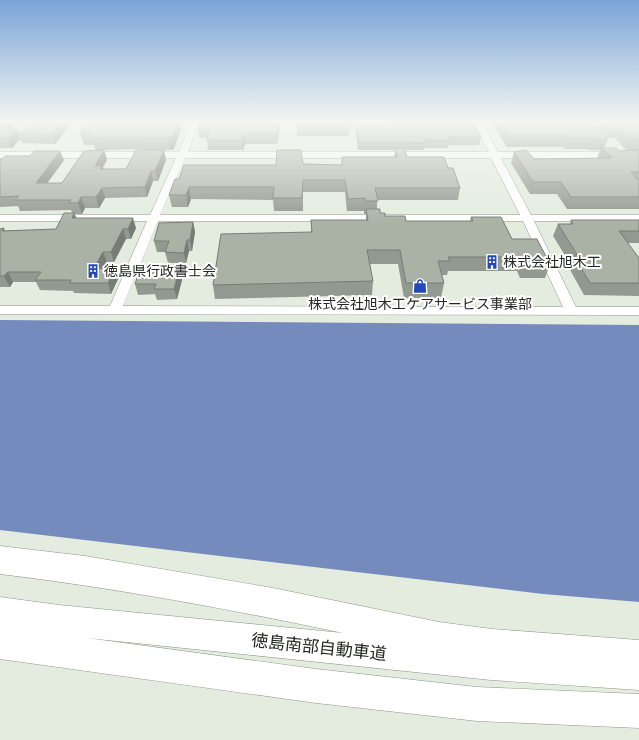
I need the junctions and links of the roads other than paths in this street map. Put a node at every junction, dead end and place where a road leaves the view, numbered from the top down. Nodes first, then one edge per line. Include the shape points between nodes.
1 (182, 155) edge
2 (495, 155) edge
3 (154, 217) junction
4 (0, 218) edge
5 (528, 218) junction
6 (639, 218) edge
7 (115, 309) junction
8 (0, 310) edge
9 (571, 310) junction
10 (639, 311) edge
11 (0, 560) edge
12 (0, 612) edge
13 (0, 643) edge
14 (639, 656) edge
15 (639, 674) edge
16 (639, 711) edge

1 - 3 street
2 - 5 street
3 - 4 street
3 - 5 street
3 - 7 street
5 - 6 street
5 - 9 street
7 - 8 street
7 - 9 street
8 - 10 street
9 - 10 street
11 - 14 highway via 85,570 273,603 439,638 492,645
12 - 15 highway, 徳島南部自動車道 via 491,664
13 - 16 highway via 316,686 477,704

